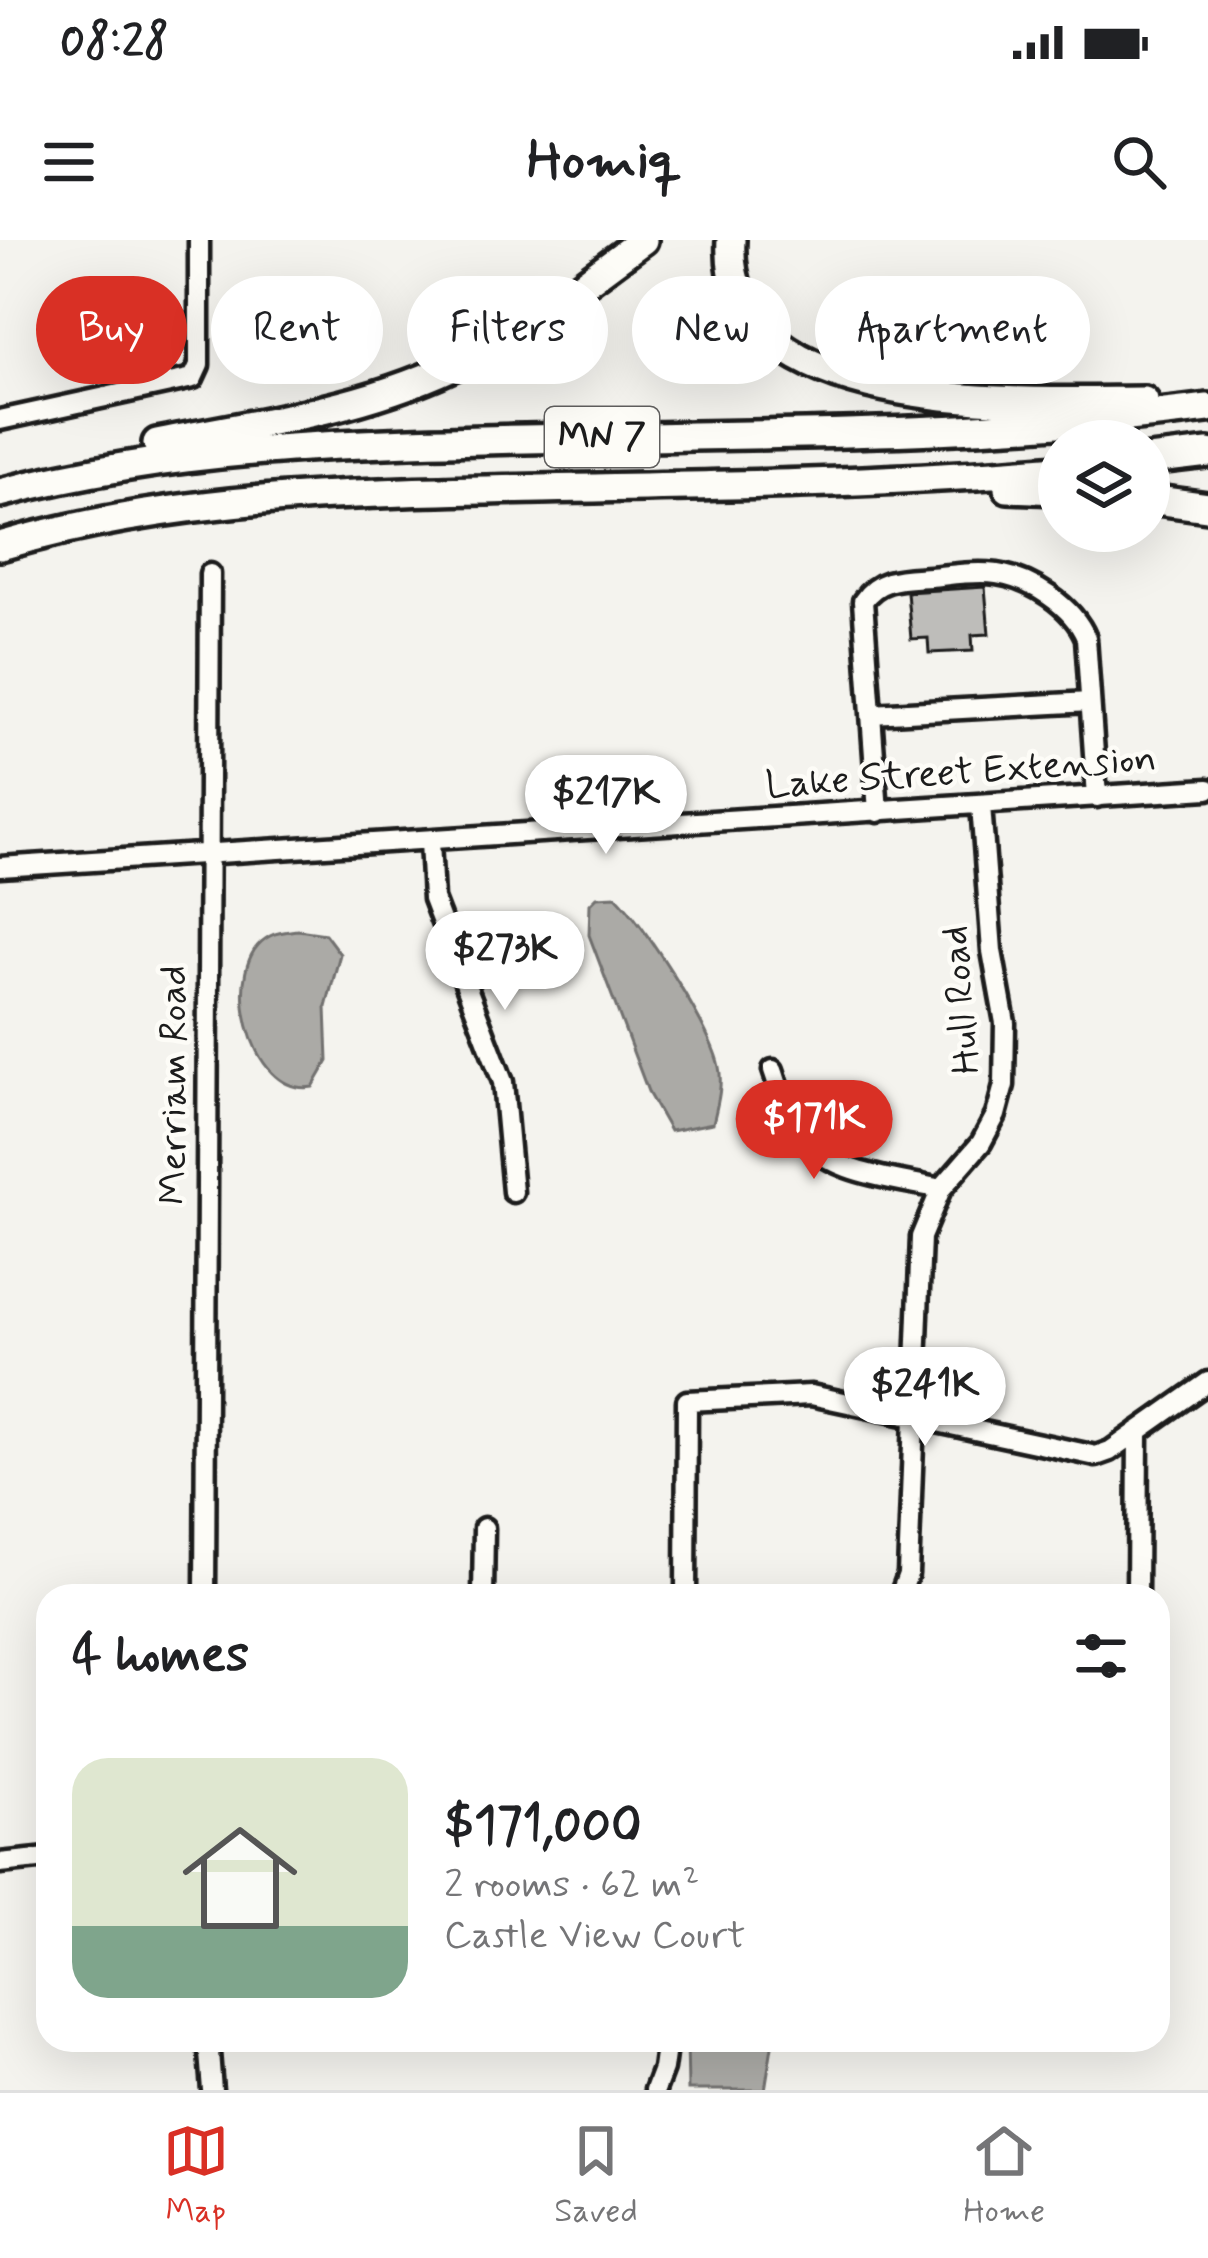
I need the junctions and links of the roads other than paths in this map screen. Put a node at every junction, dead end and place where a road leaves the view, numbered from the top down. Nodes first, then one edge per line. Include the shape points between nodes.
1 (199, 240) edge
2 (643, 240) edge
3 (731, 240) edge
4 (1208, 396) edge
5 (1208, 408) edge
6 (0, 420) edge
7 (1208, 453) edge
8 (1170, 458) edge
9 (1038, 471) edge
10 (770, 484) junction
11 (0, 490) edge
12 (1038, 490) edge
13 (1170, 502) edge
14 (1208, 507) edge
15 (0, 546) edge
16 (210, 574) dead end
17 (1090, 702) junction
18 (871, 714) junction
19 (1208, 789) edge
20 (1097, 797) junction
21 (981, 805) junction
22 (878, 812) junction
23 (430, 841) junction
24 (207, 854) junction
25 (0, 867) edge
26 (772, 1070) dead end
27 (941, 1189) junction
28 (513, 1192) dead end
29 (1208, 1382) edge
30 (913, 1418) junction
31 (1138, 1431) junction
32 (484, 1528) dead end
33 (206, 1584) edge
34 (483, 1584) edge
35 (686, 1584) edge
36 (904, 1584) edge
37 (1137, 1584) edge
38 (36, 1859) edge
39 (0, 1863) edge
40 (209, 2052) edge
41 (665, 2052) edge
42 (212, 2090) edge
43 (655, 2090) edge

1 - 6 street via 193,378
2 - 11 highway via 484,350 392,391 328,412 74,461
3 - 4 highway via 736,285 757,324 794,352 854,378 976,400
5 - 11 highway, MN 7 via 934,431 291,446
7 - 8 highway
9 - 10 highway, MN 7
10 - 12 highway
10 - 15 highway, MN 7 via 250,500 138,514
13 - 14 highway
16 - 24 street, Merriam Road
17 - 18 street
17 - 18 street via 1077,617 1040,591 982,573 871,588 862,601
17 - 20 street
18 - 22 street
19 - 20 street, Lake Street Extension
20 - 21 street, Lake Street Extension
21 - 22 street, Lake Street Extension
21 - 27 street, Hull Road via 1005,1023 1004,1085 980,1142
22 - 23 street, Lake Street Extension
23 - 24 street, Lake Street Extension
23 - 28 street via 434,899 502,1082
24 - 25 street, Lake Street Extension
24 - 33 street, Merriam Road
26 - 27 street via 809,1146 849,1168
27 - 30 street, Hull Road via 921,1237
29 - 31 street
30 - 31 street via 1083,1456 1110,1451
30 - 35 street via 811,1395 687,1401
30 - 36 street, Hull Road
31 - 37 street
32 - 34 street
38 - 39 street
40 - 42 street
41 - 43 street

